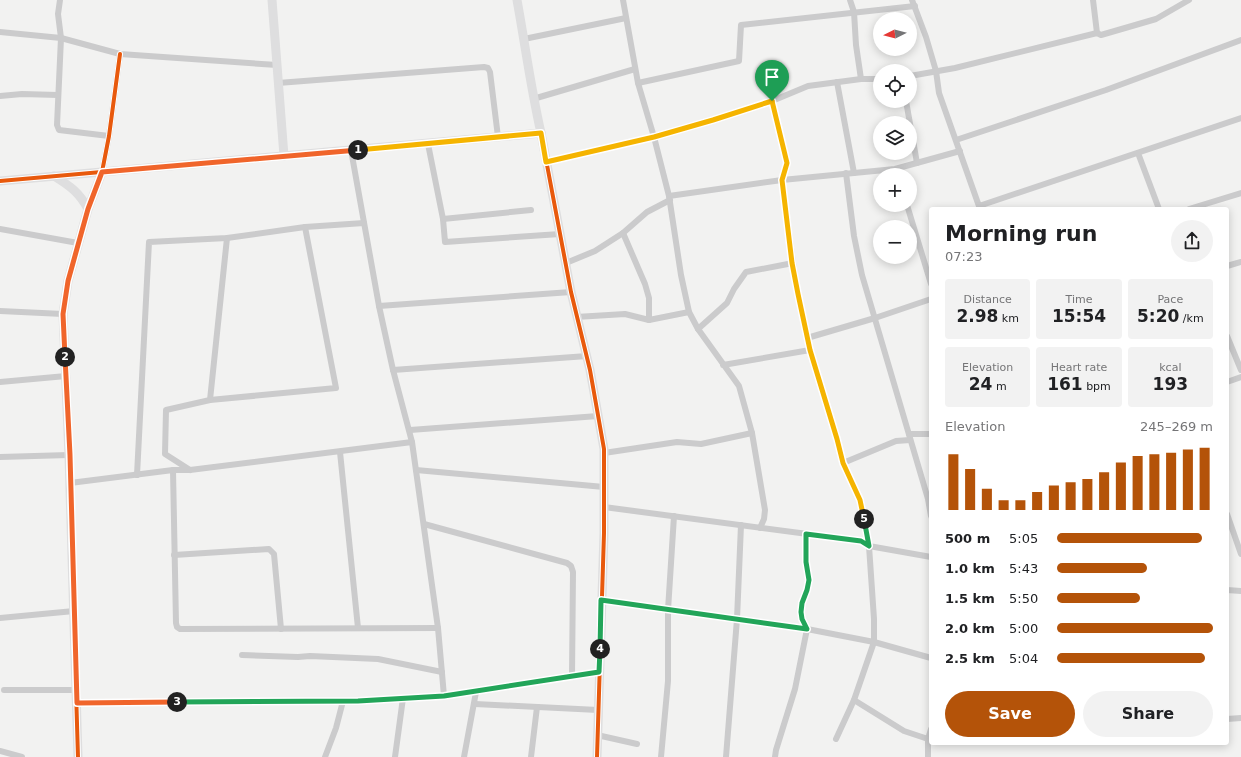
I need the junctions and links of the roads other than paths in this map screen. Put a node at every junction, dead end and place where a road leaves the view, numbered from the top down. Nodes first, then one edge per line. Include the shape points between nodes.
1 (60, 0) edge
2 (272, 0) edge
3 (517, 0) edge
4 (623, 0) edge
5 (850, 0) edge
6 (1094, 0) edge
7 (1189, 0) edge
8 (913, 3) edge
9 (854, 12) junction
10 (626, 18) junction
11 (0, 32) edge
12 (1097, 33) junction
13 (61, 38) junction
14 (524, 39) junction
15 (1241, 40) edge
16 (120, 54) junction
17 (277, 65) junction
18 (635, 69) junction
19 (936, 72) junction
20 (917, 76) edge
21 (861, 79) junction
22 (873, 79) edge
23 (837, 82) junction
24 (278, 83) junction
25 (638, 83) junction
26 (58, 95) junction
27 (0, 96) edge
28 (533, 99) junction
29 (772, 101) junction
30 (907, 108) edge
31 (1241, 118) edge
32 (541, 133) junction
33 (109, 136) junction
34 (498, 137) junction
35 (654, 137) junction
36 (956, 140) junction
37 (428, 144) junction
38 (351, 150) junction
39 (960, 151) junction
40 (1138, 153) junction
41 (284, 156) junction
42 (546, 162) junction
43 (917, 163) junction
44 (905, 168) edge
45 (102, 172) junction
46 (854, 173) junction
47 (873, 173) edge
48 (846, 174) junction
49 (54, 176) junction
50 (0, 180) edge
51 (782, 180) junction
52 (1241, 193) edge
53 (670, 198) junction
54 (979, 207) edge
55 (982, 207) edge
56 (1158, 207) edge
57 (1196, 207) edge
58 (88, 209) junction
59 (531, 210) dead end
60 (909, 212) edge
61 (443, 219) junction
62 (364, 223) junction
63 (305, 227) junction
64 (0, 229) edge
65 (623, 233) junction
66 (560, 234) junction
67 (227, 238) junction
68 (78, 243) junction
69 (1241, 262) edge
70 (566, 263) junction
71 (792, 263) junction
72 (1229, 265) edge
73 (929, 277) edge
74 (571, 292) junction
75 (929, 300) edge
76 (379, 306) junction
77 (0, 311) edge
78 (689, 312) junction
79 (63, 314) junction
80 (576, 317) junction
81 (875, 318) junction
82 (649, 320) junction
83 (698, 329) junction
84 (807, 338) junction
85 (1229, 341) edge
86 (810, 350) junction
87 (587, 356) junction
88 (723, 365) junction
89 (393, 370) junction
90 (1241, 370) edge
91 (66, 376) junction
92 (1241, 377) edge
93 (1229, 381) edge
94 (0, 382) edge
95 (210, 400) junction
96 (598, 416) junction
97 (410, 430) junction
98 (752, 433) junction
99 (929, 434) edge
100 (909, 437) junction
101 (412, 442) junction
102 (340, 452) junction
103 (604, 453) junction
104 (70, 455) junction
105 (0, 457) edge
106 (843, 463) junction
107 (173, 470) junction
108 (190, 470) junction
109 (416, 470) junction
110 (137, 475) junction
111 (70, 483) junction
112 (604, 487) junction
113 (929, 505) edge
114 (604, 507) junction
115 (674, 516) junction
116 (1229, 520) edge
117 (424, 524) junction
118 (741, 525) junction
119 (760, 528) junction
120 (806, 534) junction
121 (869, 546) junction
122 (1241, 554) edge
123 (174, 555) junction
124 (929, 557) edge
125 (1229, 590) edge
126 (1241, 591) edge
127 (601, 600) junction
128 (668, 610) junction
129 (74, 611) junction
130 (0, 618) edge
131 (737, 619) junction
132 (358, 628) junction
133 (438, 628) junction
134 (281, 629) junction
135 (807, 629) junction
136 (874, 642) junction
137 (242, 655) dead end
138 (929, 657) edge
139 (442, 672) junction
140 (599, 672) junction
141 (572, 676) junction
142 (4, 690) dead end
143 (77, 690) junction
144 (476, 692) junction
145 (444, 696) junction
146 (403, 698) junction
147 (854, 700) junction
148 (343, 701) junction
149 (77, 703) junction
150 (475, 704) junction
151 (537, 707) junction
152 (598, 710) junction
153 (1241, 718) edge
154 (1229, 719) edge
155 (597, 735) junction
156 (929, 736) edge
157 (836, 739) dead end
158 (928, 739) junction
159 (637, 744) dead end
160 (0, 751) edge
161 (22, 757) edge
162 (78, 757) edge
163 (325, 757) edge
164 (395, 757) edge
165 (464, 757) edge
166 (531, 757) edge
167 (597, 757) edge
168 (661, 757) edge
169 (726, 757) edge
170 (775, 757) edge
171 (928, 757) edge

1 - 13 street via 58,14
2 - 17 street
3 - 14 street
4 - 10 street
5 - 9 street
6 - 12 street
7 - 12 street via 1156,19 1101,35
8 - 9 street
8 - 19 street
9 - 21 street
9 - 25 street via 741,25 739,61
10 - 14 street
10 - 18 street
11 - 13 street
12 - 19 street
13 - 16 street
13 - 26 street
14 - 28 street
15 - 36 street via 1106,90
16 - 17 street
16 - 33 street
17 - 24 street
18 - 25 street
18 - 28 street
19 - 20 street
19 - 36 street via 939,93
21 - 22 street
21 - 23 street
23 - 29 street via 808,86
23 - 46 street
24 - 34 street via 484,67 490,72
24 - 41 street
25 - 35 street
26 - 27 street
26 - 33 street via 59,130
28 - 32 street
29 - 35 street
29 - 51 street via 787,163
30 - 43 street
31 - 40 street
32 - 34 street
32 - 42 street
33 - 45 street
34 - 37 street
35 - 42 street
35 - 53 street
36 - 39 street
37 - 38 street
37 - 61 street
38 - 41 street
38 - 62 street
39 - 43 street
39 - 54 street
40 - 55 street
40 - 56 street
41 - 45 street
42 - 66 street
43 - 44 street
45 - 49 street
45 - 58 street
46 - 47 street
46 - 48 street
48 - 51 street
48 - 81 street via 854,236
49 - 50 street
49 - 58 street via 71,187
51 - 53 street
51 - 71 street
52 - 57 street
53 - 65 street via 647,212
53 - 78 street
58 - 68 street
59 - 61 street
60 - 73 street
61 - 66 street via 445,242
62 - 63 street
62 - 76 street
63 - 67 street
63 - 95 street via 336,388
64 - 68 street
65 - 70 street via 595,251
65 - 82 street via 645,284 649,298
66 - 70 street
67 - 95 street
67 - 110 street via 149,242
68 - 79 street
69 - 72 street
70 - 74 street
71 - 83 street via 746,272 734,288 727,304
71 - 84 street
74 - 76 street
74 - 80 street
75 - 81 street
76 - 89 street
77 - 79 street
78 - 82 street
78 - 83 street
79 - 91 street
80 - 82 street via 625,314
80 - 87 street
81 - 84 street
81 - 100 street
83 - 88 street
84 - 86 street
85 - 90 street
86 - 88 street
86 - 106 street
87 - 89 street
87 - 96 street
88 - 98 street via 739,386
89 - 97 street
91 - 94 street
91 - 104 street
92 - 93 street
95 - 108 street via 166,410 165,454
96 - 97 street
96 - 103 street
97 - 101 street
98 - 103 street via 701,444 677,442
98 - 119 street via 765,510
99 - 100 street
100 - 106 street
100 - 113 street
101 - 102 street
101 - 109 street
102 - 108 street
102 - 132 street
103 - 112 street
104 - 105 street
104 - 111 street
106 - 121 street via 860,500
107 - 108 street
107 - 110 street
107 - 123 street
109 - 112 street
109 - 117 street
110 - 111 street
111 - 129 street
112 - 114 street
114 - 115 street
114 - 127 street
115 - 118 street
115 - 128 street
116 - 122 street
117 - 133 street
117 - 141 street via 572,566
118 - 119 street
118 - 131 street
119 - 120 street
120 - 121 street via 861,541
120 - 135 street via 809,580 801,612
121 - 124 street
121 - 136 street
123 - 134 street via 177,627
123 - 134 street via 269,549 272,551
125 - 126 street
127 - 128 street
127 - 140 street
128 - 131 street
128 - 168 street via 668,681
129 - 130 street
129 - 143 street
131 - 135 street
131 - 169 street
132 - 133 street
132 - 134 street
133 - 139 street
135 - 136 street
135 - 170 street via 795,689
136 - 138 street
136 - 147 street
137 - 139 street via 378,659
139 - 145 street
140 - 141 street
140 - 152 street
141 - 144 street
142 - 143 street
143 - 149 street
144 - 145 street
144 - 150 street
145 - 146 street
146 - 148 street
146 - 164 street
147 - 157 street
147 - 158 street via 904,731
148 - 149 street
148 - 163 street
149 - 162 street
150 - 151 street
150 - 165 street
151 - 152 street
151 - 166 street
152 - 155 street
153 - 154 street
155 - 159 street
155 - 167 street
156 - 158 street
158 - 171 street
160 - 161 street

